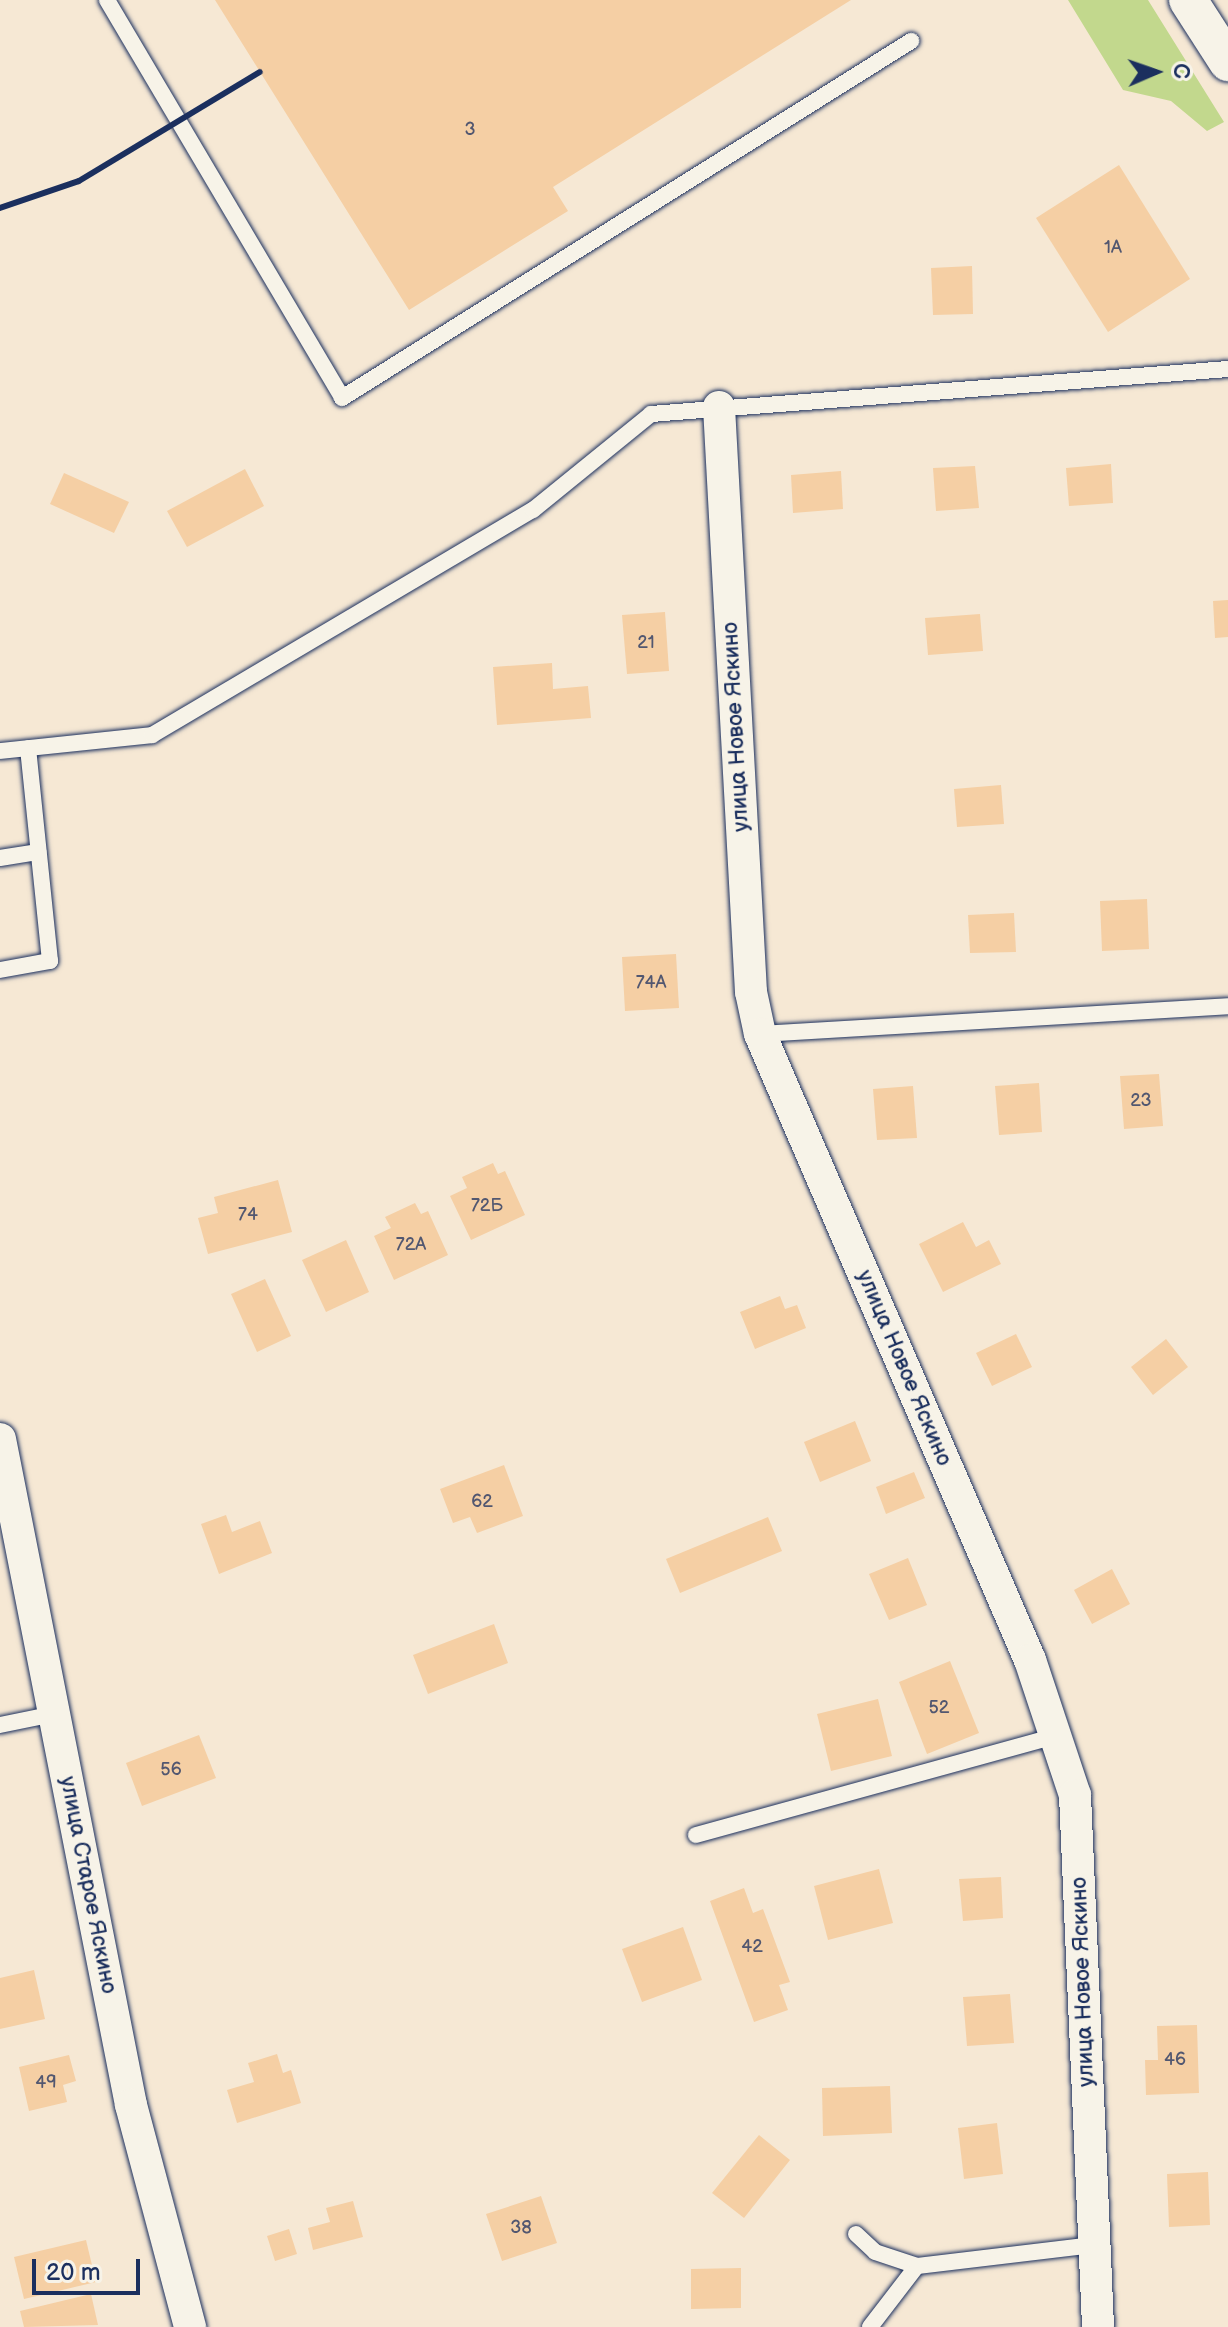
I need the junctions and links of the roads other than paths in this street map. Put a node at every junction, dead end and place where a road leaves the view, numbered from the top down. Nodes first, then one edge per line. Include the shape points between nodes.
1 (107, 0) edge
2 (1188, 0) edge
3 (911, 41) dead end
4 (1228, 62) edge
5 (1228, 369) edge
6 (719, 407) junction
7 (28, 748) junction
8 (0, 751) edge
9 (39, 852) junction
10 (0, 858) edge
11 (0, 970) edge
12 (1228, 1006) edge
13 (760, 1034) junction
14 (0, 1439) edge
15 (54, 1714) junction
16 (0, 1725) edge
17 (1055, 1736) junction
18 (696, 1835) dead end
19 (856, 2234) dead end
20 (1094, 2245) junction
21 (917, 2266) junction
22 (190, 2327) edge
23 (870, 2327) edge
24 (1098, 2327) edge

1 - 3 lane via 342,398
2 - 4 street
5 - 6 lane
6 - 7 lane via 651,414 533,510 152,735
6 - 13 street, улица Новое Яскино via 751,992
7 - 8 lane
7 - 9 lane
9 - 10 lane
9 - 11 lane via 50,961
12 - 13 lane
13 - 17 street, улица Новое Яскино via 1030,1660
14 - 15 street, улица Старое Яскино
15 - 16 lane
15 - 22 street, улица Старое Яскино via 131,2105
17 - 18 lane
17 - 20 street, улица Новое Яскино via 1075,1795
19 - 21 lane via 875,2252
20 - 21 lane
20 - 24 street, улица Новое Яскино
21 - 23 lane

